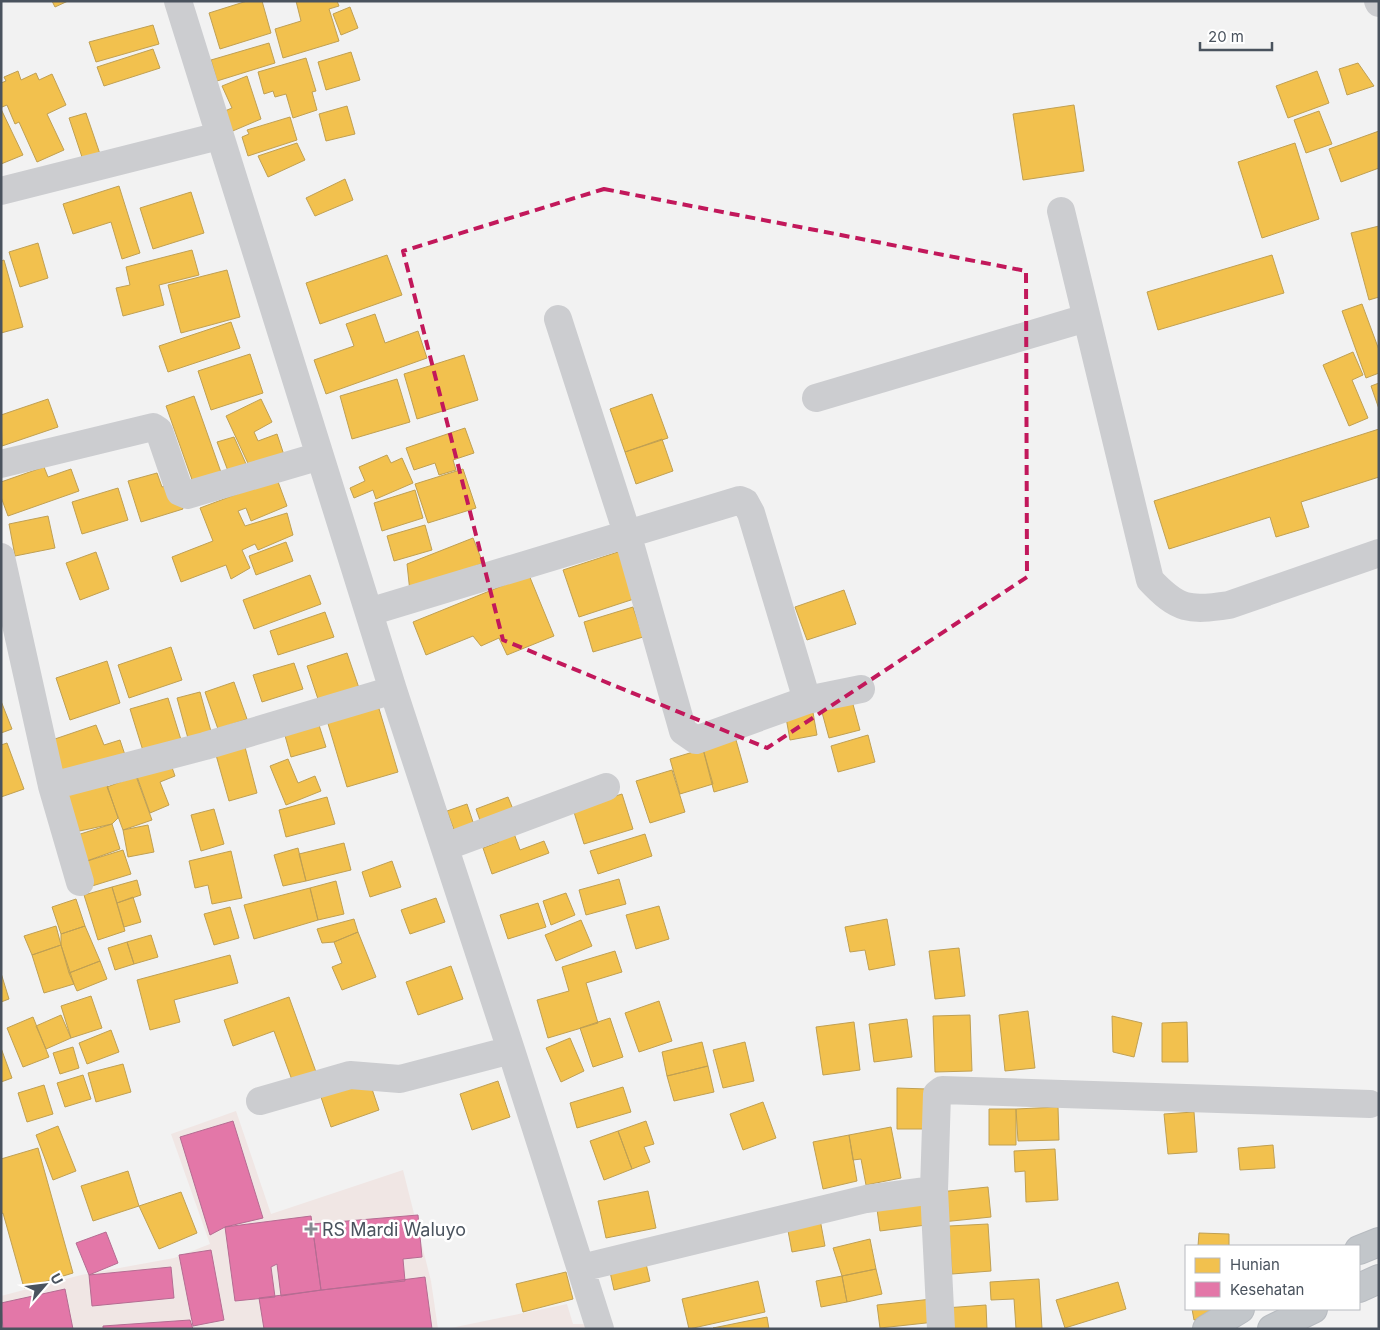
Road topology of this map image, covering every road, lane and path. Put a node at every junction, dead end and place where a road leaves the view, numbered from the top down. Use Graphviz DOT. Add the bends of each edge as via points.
graph roads {
  1 [pos="178,1"];
  2 [pos="219,136"];
  3 [pos="1,191"];
  4 [pos="1061,211"];
  5 [pos="1086,318"];
  6 [pos="558,319"];
  7 [pos="816,398"];
  8 [pos="320,456"];
  9 [pos="1,464"];
  10 [pos="627,534"];
  11 [pos="1379,552"];
  12 [pos="1,557"];
  13 [pos="369,612"];
  14 [pos="861,689"];
  15 [pos="393,690"];
  16 [pos="806,700"];
  17 [pos="52,786"];
  18 [pos="606,787"];
  19 [pos="445,847"];
  20 [pos="80,882"];
  21 [pos="512,1050"];
  22 [pos="260,1102"];
  23 [pos="1370,1104"];
  24 [pos="934,1190"];
  25 [pos="1379,1242"];
  26 [pos="1360,1250"];
  27 [pos="581,1268"];
  28 [pos="1379,1279"];
  29 [pos="1360,1288"];
  30 [pos="1238,1310"];
  31 [pos="1311,1310"];
  32 [pos="600,1329"];
  33 [pos="941,1329"];
  34 [pos="1207,1329"];
  35 [pos="1272,1329"];
  1 -- 2 [label="street"];
  2 -- 3 [label="street"];
  2 -- 8 [label="street"];
  4 -- 5 [label="street"];
  5 -- 7 [label="street"];
  5 -- 11 [label="street" via="1150,580 1168,599 1187,608 1229,605"];
  6 -- 10 [label="street"];
  8 -- 9 [label="street" via="187,495 180,492 159,431 153,427"];
  8 -- 13 [label="street"];
  10 -- 13 [label="street"];
  10 -- 16 [label="street" via="736,501 744,502"];
  10 -- 16 [label="street" via="683,731 688,736 696,740"];
  12 -- 17 [label="street"];
  13 -- 15 [label="street"];
  14 -- 16 [label="street"];
  15 -- 17 [label="street" via="205,746"];
  15 -- 19 [label="street"];
  17 -- 20 [label="street"];
  18 -- 19 [label="street"];
  19 -- 21 [label="street"];
  21 -- 22 [label="street" via="400,1080 350,1076"];
  21 -- 27 [label="street"];
  23 -- 24 [label="street" via="942,1090 937,1094"];
  24 -- 27 [label="street" via="866,1199"];
  24 -- 33 [label="street"];
  25 -- 26 [label="highway"];
  27 -- 32 [label="street"];
  28 -- 29 [label="highway"];
  30 -- 34 [label="highway"];
  31 -- 35 [label="highway"];
}
